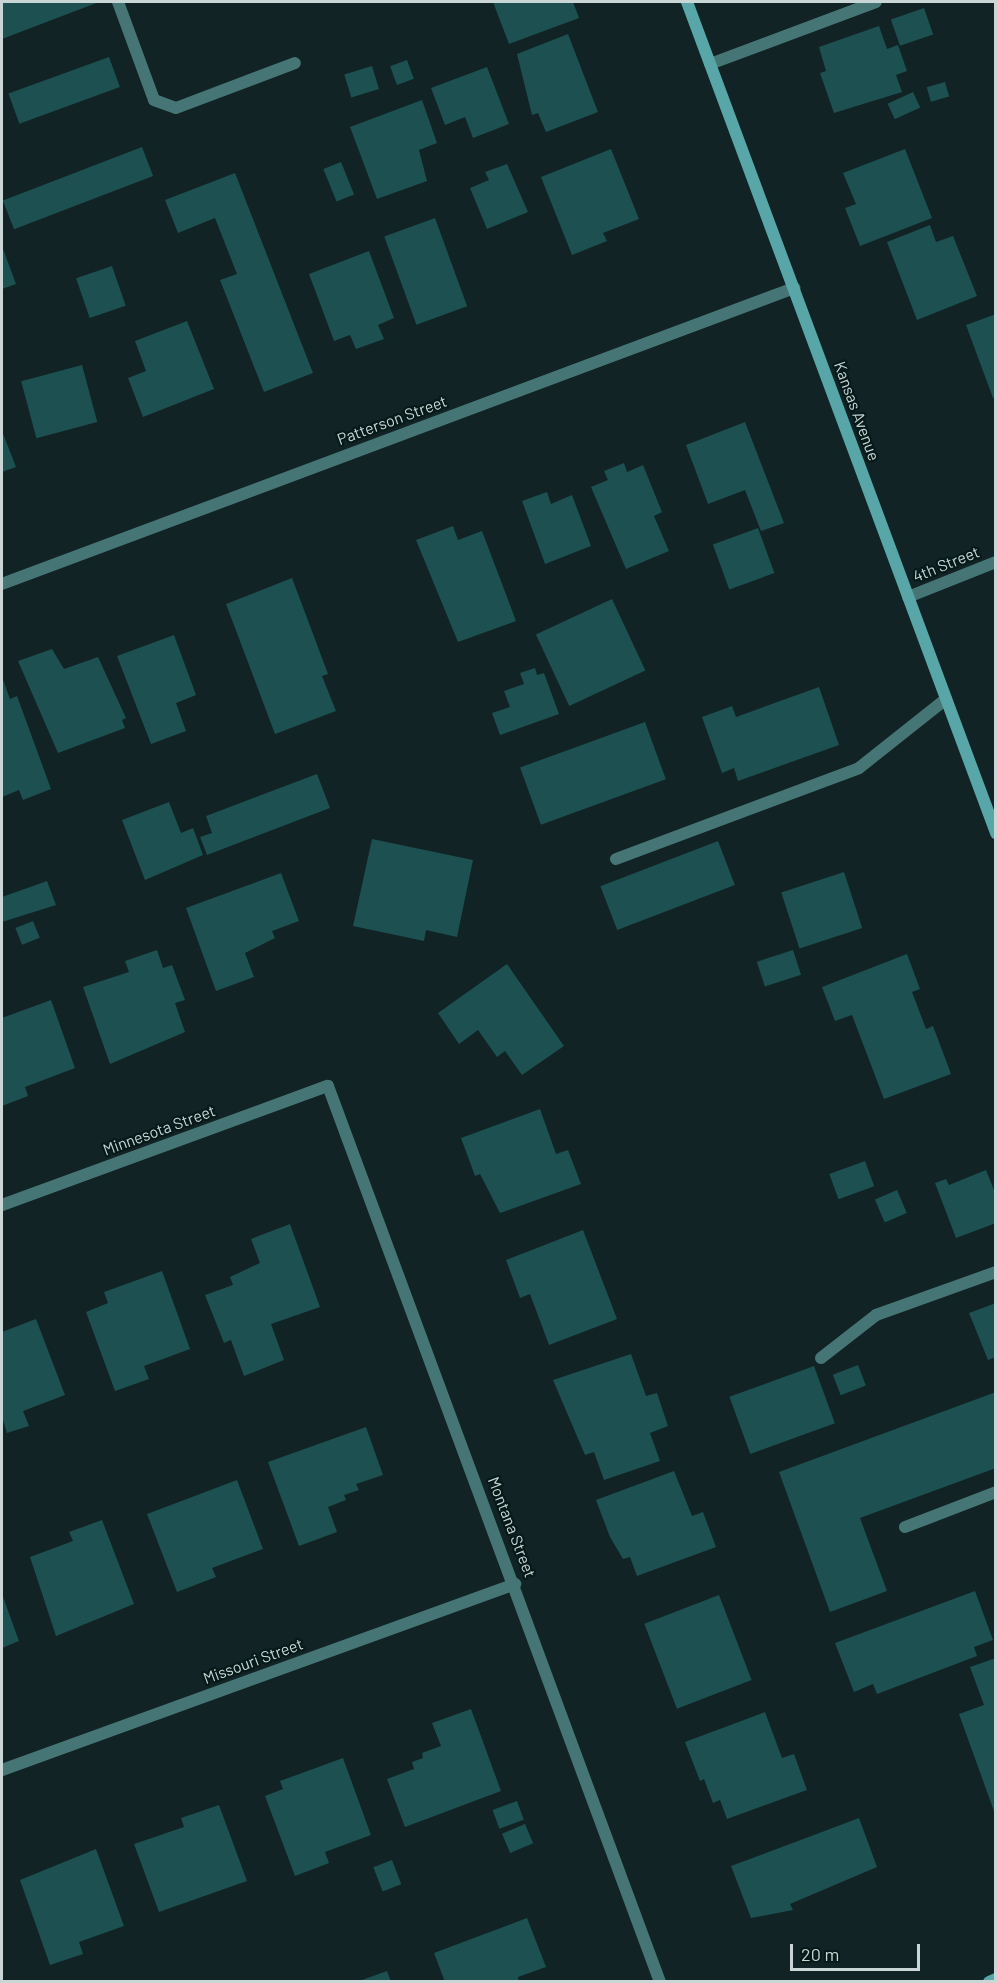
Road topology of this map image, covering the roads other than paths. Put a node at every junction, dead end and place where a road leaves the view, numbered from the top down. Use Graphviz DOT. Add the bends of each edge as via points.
graph roads {
  1 [pos="118,2"];
  2 [pos="687,2"];
  3 [pos="876,2"];
  4 [pos="295,63"];
  5 [pos="710,64"];
  6 [pos="794,288"];
  7 [pos="996,562"];
  8 [pos="2,584"];
  9 [pos="908,597"];
  10 [pos="946,699"];
  11 [pos="996,833"];
  12 [pos="616,859"];
  13 [pos="328,1086"];
  14 [pos="2,1205"];
  15 [pos="996,1272"];
  16 [pos="821,1358"];
  17 [pos="996,1492"];
  18 [pos="904,1527"];
  19 [pos="515,1584"];
  20 [pos="2,1770"];
  21 [pos="996,1979"];
  22 [pos="660,1982"];
  23 [pos="989,1982"];
  1 -- 4 [label="street" via="154,100 176,108"];
  2 -- 5 [label="street, Kansas Avenue"];
  3 -- 5 [label="street"];
  5 -- 6 [label="street, Kansas Avenue"];
  6 -- 8 [label="street, Patterson Street"];
  6 -- 9 [label="street, Kansas Avenue"];
  7 -- 9 [label="street, 4th Street"];
  9 -- 10 [label="street, Kansas Avenue"];
  10 -- 11 [label="street, Kansas Avenue"];
  10 -- 12 [label="street" via="859,768"];
  13 -- 14 [label="street, Minnesota Street"];
  13 -- 19 [label="street, Montana Street"];
  15 -- 16 [label="street" via="876,1315"];
  17 -- 18 [label="street"];
  19 -- 20 [label="street, Missouri Street"];
  19 -- 22 [label="street, Montana Street"];
  21 -- 23 [label="street"];
}
